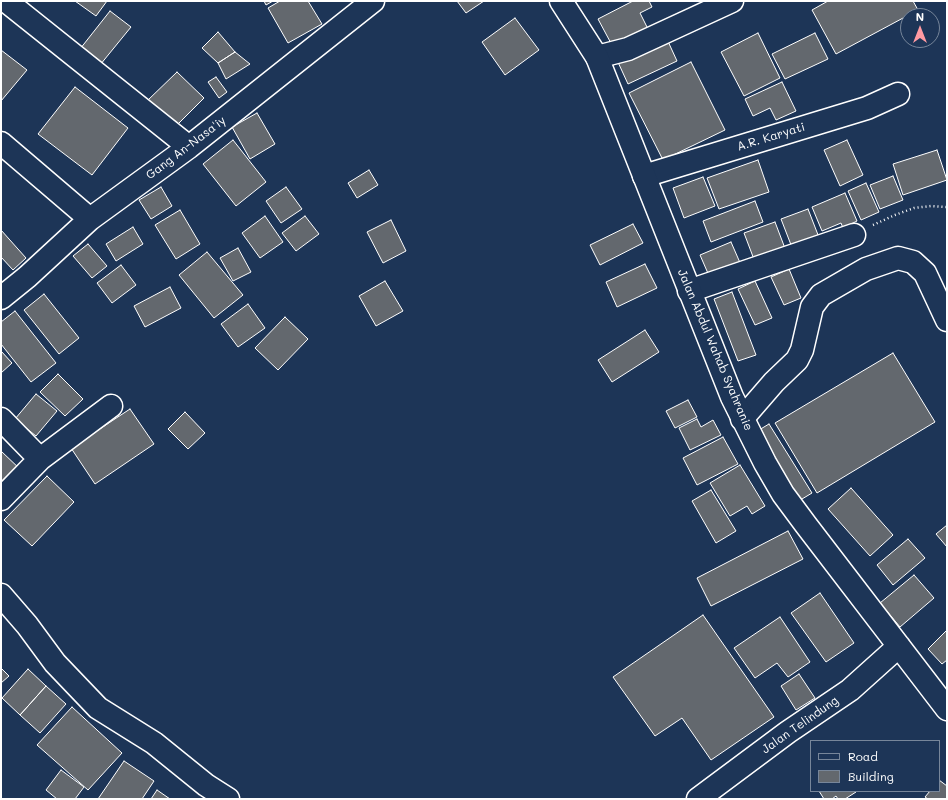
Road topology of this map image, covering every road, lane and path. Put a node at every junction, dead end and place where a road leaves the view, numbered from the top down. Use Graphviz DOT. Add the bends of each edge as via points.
graph roads {
  1 [pos="6,1"];
  2 [pos="373,1"];
  3 [pos="561,1"];
  4 [pos="732,1"];
  5 [pos="597,57"];
  6 [pos="898,94"];
  7 [pos="1,143"];
  8 [pos="189,147"];
  9 [pos="644,176"];
  10 [pos="947,207"];
  11 [pos="90,219"];
  12 [pos="854,235"];
  13 [pos="689,291"];
  14 [pos="1,298"];
  15 [pos="947,320"];
  16 [pos="111,406"];
  17 [pos="1,419"];
  18 [pos="742,419"];
  19 [pos="40,459"];
  20 [pos="1,499"];
  21 [pos="1,595"];
  22 [pos="899,646"];
  23 [pos="947,709"];
  24 [pos="201,792"];
  25 [pos="228,799"];
  26 [pos="698,799"];
  1 -- 8 [label="street"];
  2 -- 8 [label="street, Gang An-Nasa'iy"];
  3 -- 5 [label="street, Jalan Abdul Wahab Syahranie"];
  4 -- 5 [label="street" via="628,49"];
  5 -- 9 [label="street, Jalan Abdul Wahab Syahranie"];
  6 -- 9 [label="street, A.R. Karyati" via="867,108"];
  7 -- 11 [label="street"];
  8 -- 11 [label="street, Gang An-Nasa'iy"];
  9 -- 13 [label="street, Jalan Abdul Wahab Syahranie"];
  10 -- 12 [label="path" via="914,208"];
  11 -- 14 [label="street, Gang An-Nasa'iy"];
  12 -- 13 [label="street"];
  13 -- 18 [label="street, Jalan Abdul Wahab Syahranie"];
  15 -- 18 [label="street" via="925,273 912,262 898,258 866,269 821,295 812,307 802,350 797,360"];
  16 -- 19 [label="street"];
  17 -- 19 [label="street"];
  18 -- 22 [label="street, Jalan Abdul Wahab Syahranie" via="783,494"];
  19 -- 20 [label="street"];
  21 -- 24 [label="street" via="27,624 55,663 98,708 154,743"];
  22 -- 23 [label="street, Jalan Abdul Wahab Syahranie"];
  22 -- 26 [label="street, Jalan Telindung" via="850,690"];
  24 -- 25 [label="street"];
}
